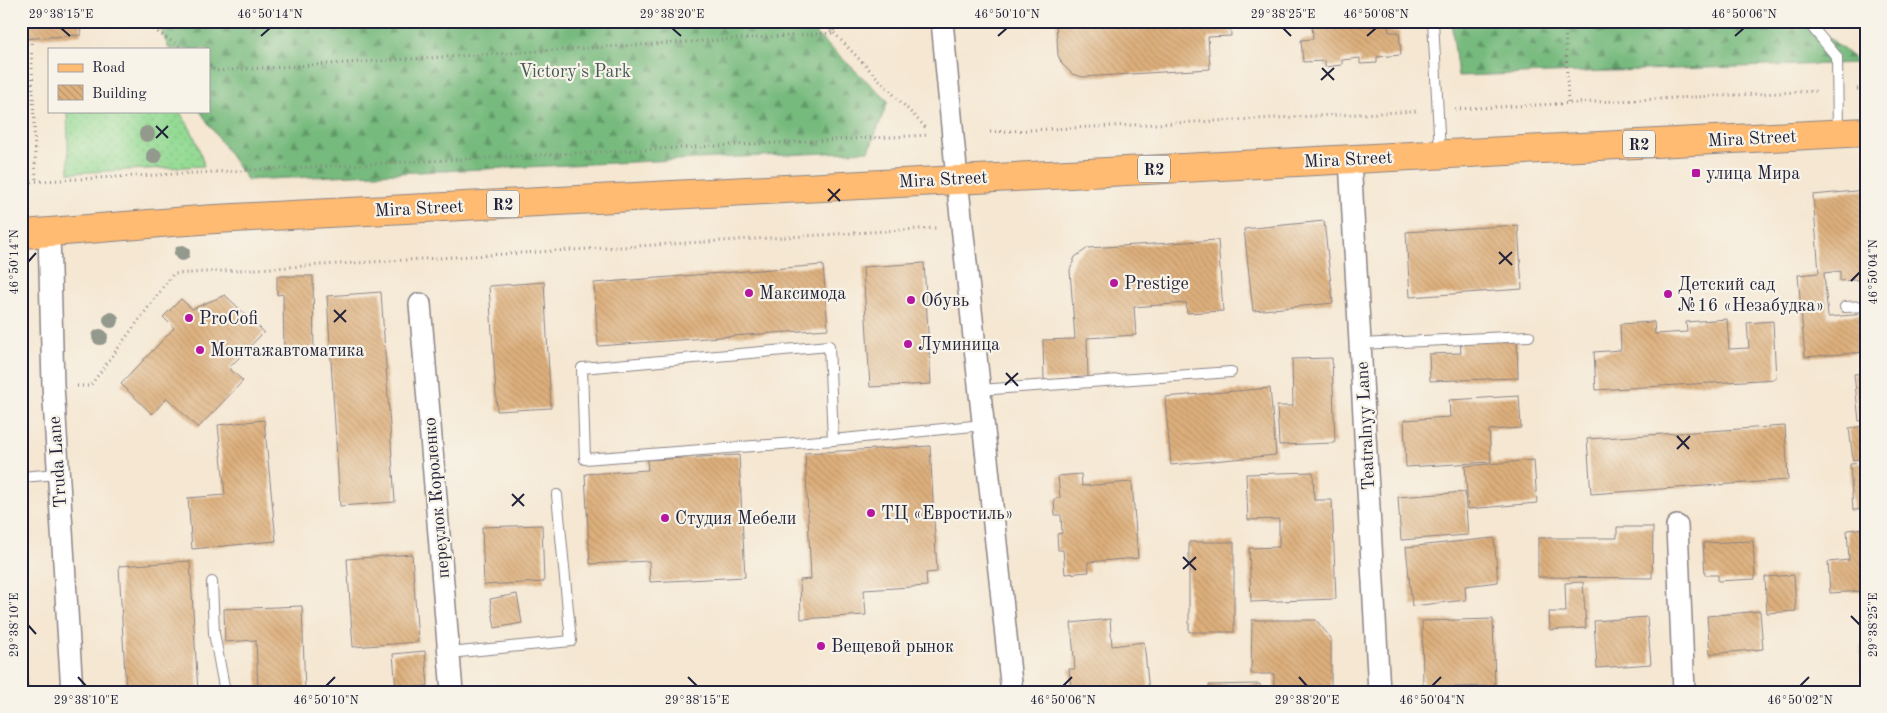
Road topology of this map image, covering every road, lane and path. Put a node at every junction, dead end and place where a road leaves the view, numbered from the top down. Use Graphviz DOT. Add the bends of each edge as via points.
graph roads {
  1 [pos="142,21"];
  2 [pos="818,21"];
  3 [pos="833,21"];
  4 [pos="942,21"];
  5 [pos="1433,21"];
  6 [pos="1565,21"];
  7 [pos="1807,21"];
  8 [pos="834,33"];
  9 [pos="31,38"];
  10 [pos="181,48"];
  11 [pos="210,67"];
  12 [pos="1568,103"];
  13 [pos="1866,132"];
  14 [pos="1838,134"];
  15 [pos="1440,154"];
  16 [pos="1350,160"];
  17 [pos="957,179"];
  18 [pos="36,181"];
  19 [pos="21,182"];
  20 [pos="936,228"];
  21 [pos="49,232"];
  22 [pos="21,234"];
  23 [pos="420,304"];
  24 [pos="1866,306"];
  25 [pos="1845,307"];
  26 [pos="1529,336"];
  27 [pos="1360,344"];
  28 [pos="1231,372"];
  29 [pos="53,385"];
  30 [pos="980,390"];
  31 [pos="983,425"];
  32 [pos="833,440"];
  33 [pos="58,474"];
  34 [pos="21,477"];
  35 [pos="557,495"];
  36 [pos="1677,526"];
  37 [pos="212,582"];
  38 [pos="449,653"];
  39 [pos="72,692"];
  40 [pos="225,692"];
  41 [pos="452,692"];
  42 [pos="1012,692"];
  43 [pos="1379,692"];
  44 [pos="1684,692"];
  1 -- 10 [label="path"];
  2 -- 8 [label="path"];
  3 -- 8 [label="path"];
  4 -- 17 [label="street"];
  5 -- 15 [label="lane"];
  6 -- 12 [label="path"];
  7 -- 14 [label="lane" via="1837,57"];
  8 -- 11 [label="path" via="215,71"];
  8 -- 18 [label="path" via="932,135"];
  9 -- 18 [label="path"];
  13 -- 14 [label="main road, Mira Street / R2"];
  14 -- 15 [label="main road, Mira Street / R2"];
  15 -- 16 [label="main road, Mira Street / R2"];
  16 -- 17 [label="main road, Mira Street / R2"];
  16 -- 27 [label="street, Teatralnyy Lane"];
  17 -- 21 [label="main road, Mira Street / R2"];
  17 -- 30 [label="street"];
  18 -- 19 [label="path"];
  20 -- 29 [label="path" via="173,274 90,386"];
  21 -- 22 [label="main road, Mira Street / R2"];
  21 -- 29 [label="street, Truda Lane"];
  23 -- 38 [label="street, переулок Короленко"];
  24 -- 25 [label="lane"];
  26 -- 27 [label="lane"];
  27 -- 43 [label="street, Teatralnyy Lane"];
  28 -- 30 [label="lane"];
  29 -- 33 [label="street, Truda Lane"];
  30 -- 31 [label="street"];
  31 -- 32 [label="lane"];
  31 -- 42 [label="street"];
  32 -- 32 [label="lane" via="585,458 582,368 829,346"];
  33 -- 34 [label="lane"];
  33 -- 39 [label="street, Truda Lane"];
  35 -- 38 [label="lane" via="571,641"];
  36 -- 44 [label="street"];
  37 -- 40 [label="lane" via="214,633"];
  38 -- 41 [label="street, переулок Короленко"];
}
